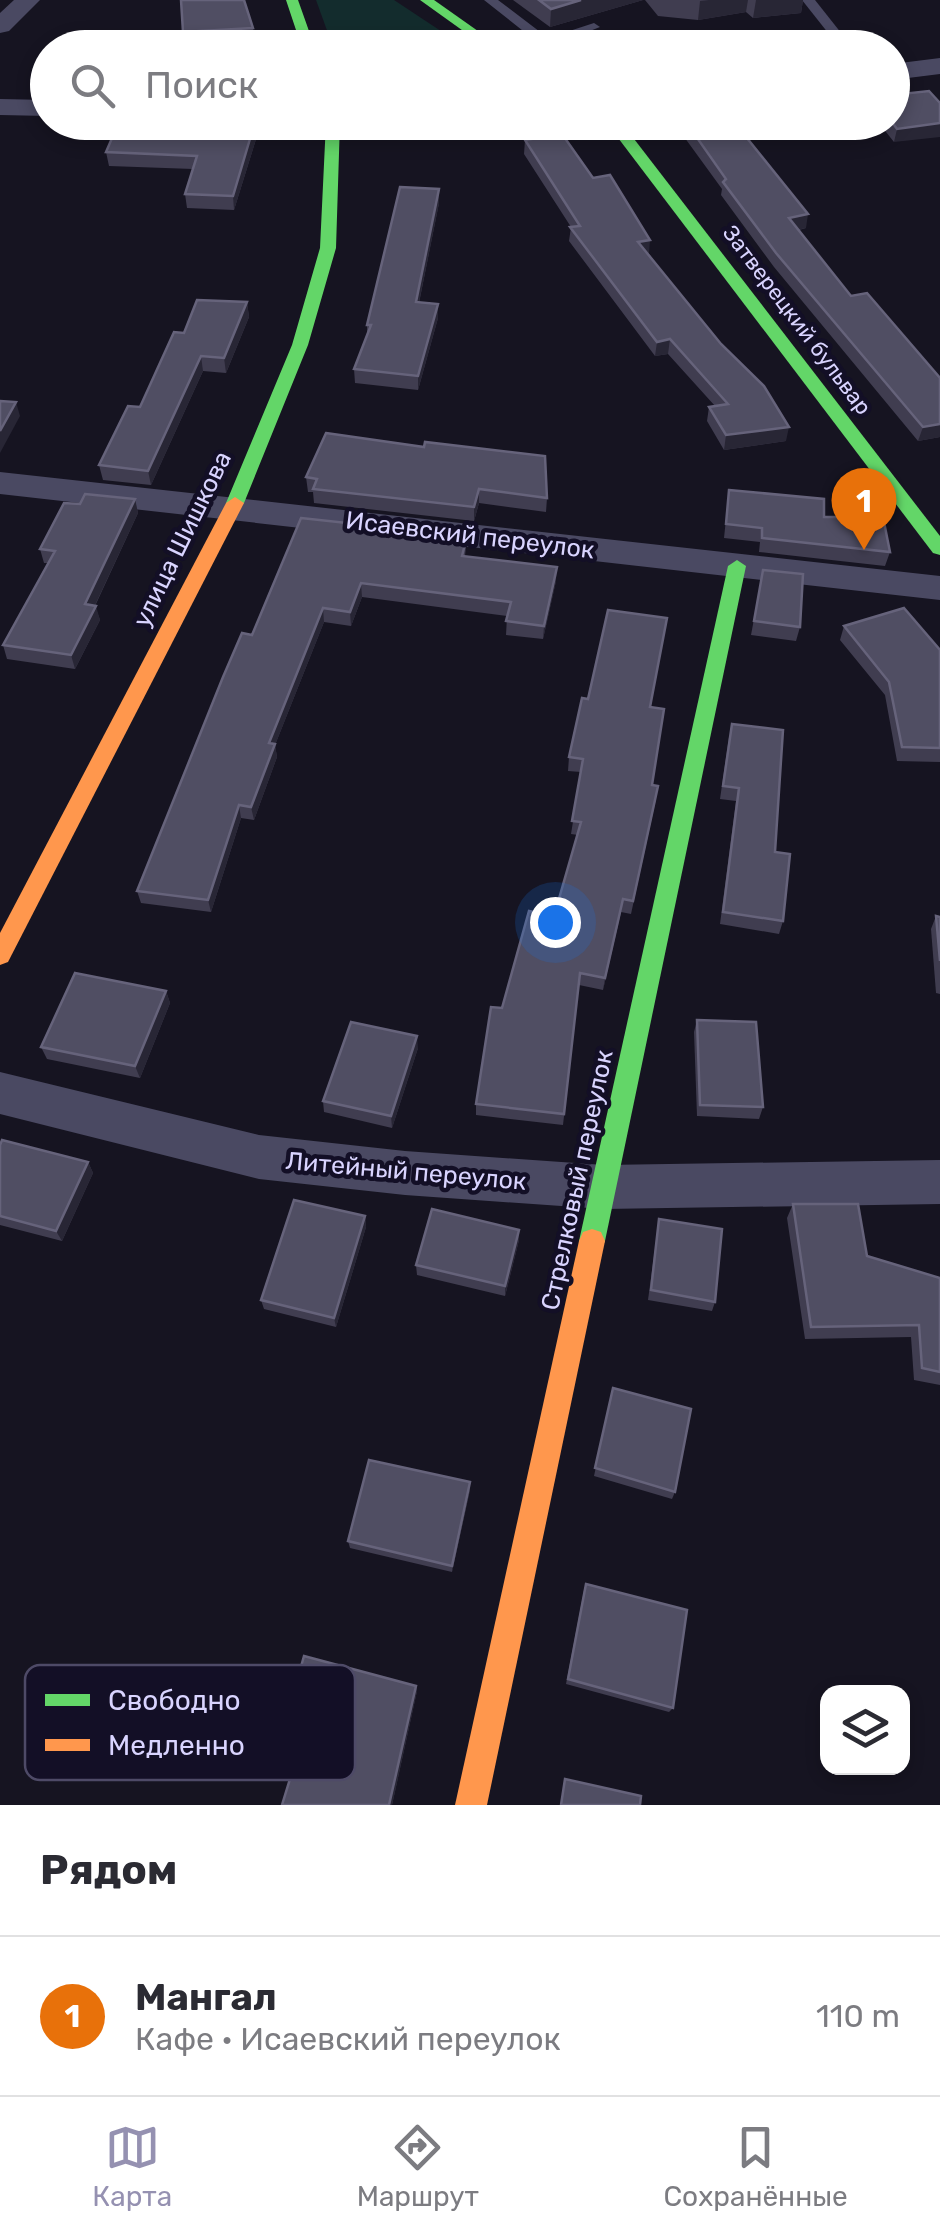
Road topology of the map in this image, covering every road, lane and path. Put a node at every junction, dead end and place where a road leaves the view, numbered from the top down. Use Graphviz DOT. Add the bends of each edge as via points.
graph roads {
  1 [pos="28,0"];
  2 [pos="292,0"];
  3 [pos="426,0"];
  4 [pos="490,0"];
  5 [pos="808,0"];
  6 [pos="0,26"];
  7 [pos="594,27"];
  8 [pos="303,30"];
  9 [pos="470,30"];
  10 [pos="523,30"];
  11 [pos="585,30"];
  12 [pos="832,30"];
  13 [pos="939,65"];
  14 [pos="910,69"];
  15 [pos="0,107"];
  16 [pos="30,108"];
  17 [pos="331,140"];
  18 [pos="627,140"];
  19 [pos="0,483"];
  20 [pos="232,508"];
  21 [pos="940,549"];
  22 [pos="737,566"];
  23 [pos="940,588"];
  24 [pos="0,954"];
  25 [pos="0,1093"];
  26 [pos="940,1182"];
  27 [pos="604,1188"];
  28 [pos="472,1805"];
  1 -- 6 [label="street"];
  2 -- 8 [label="main road"];
  3 -- 9 [label="main road"];
  4 -- 10 [label="lane"];
  5 -- 12 [label="lane"];
  7 -- 11 [label="lane"];
  13 -- 14 [label="street"];
  15 -- 16 [label="street"];
  17 -- 20 [label="main road, улица Шишкова" via="331,226 323,272"];
  18 -- 21 [label="main road, Затверецкий бульвар"];
  19 -- 20 [label="street, Исаевский переулок"];
  20 -- 22 [label="street, Исаевский переулок"];
  20 -- 24 [label="main road, улица Шишкова"];
  22 -- 23 [label="street, Исаевский переулок"];
  22 -- 27 [label="main road, Стрелковый переулок"];
  25 -- 27 [label="street, Литейный переулок" via="259,1157"];
  26 -- 27 [label="street, Литейный переулок"];
  27 -- 28 [label="main road, Стрелковый переулок"];
}
